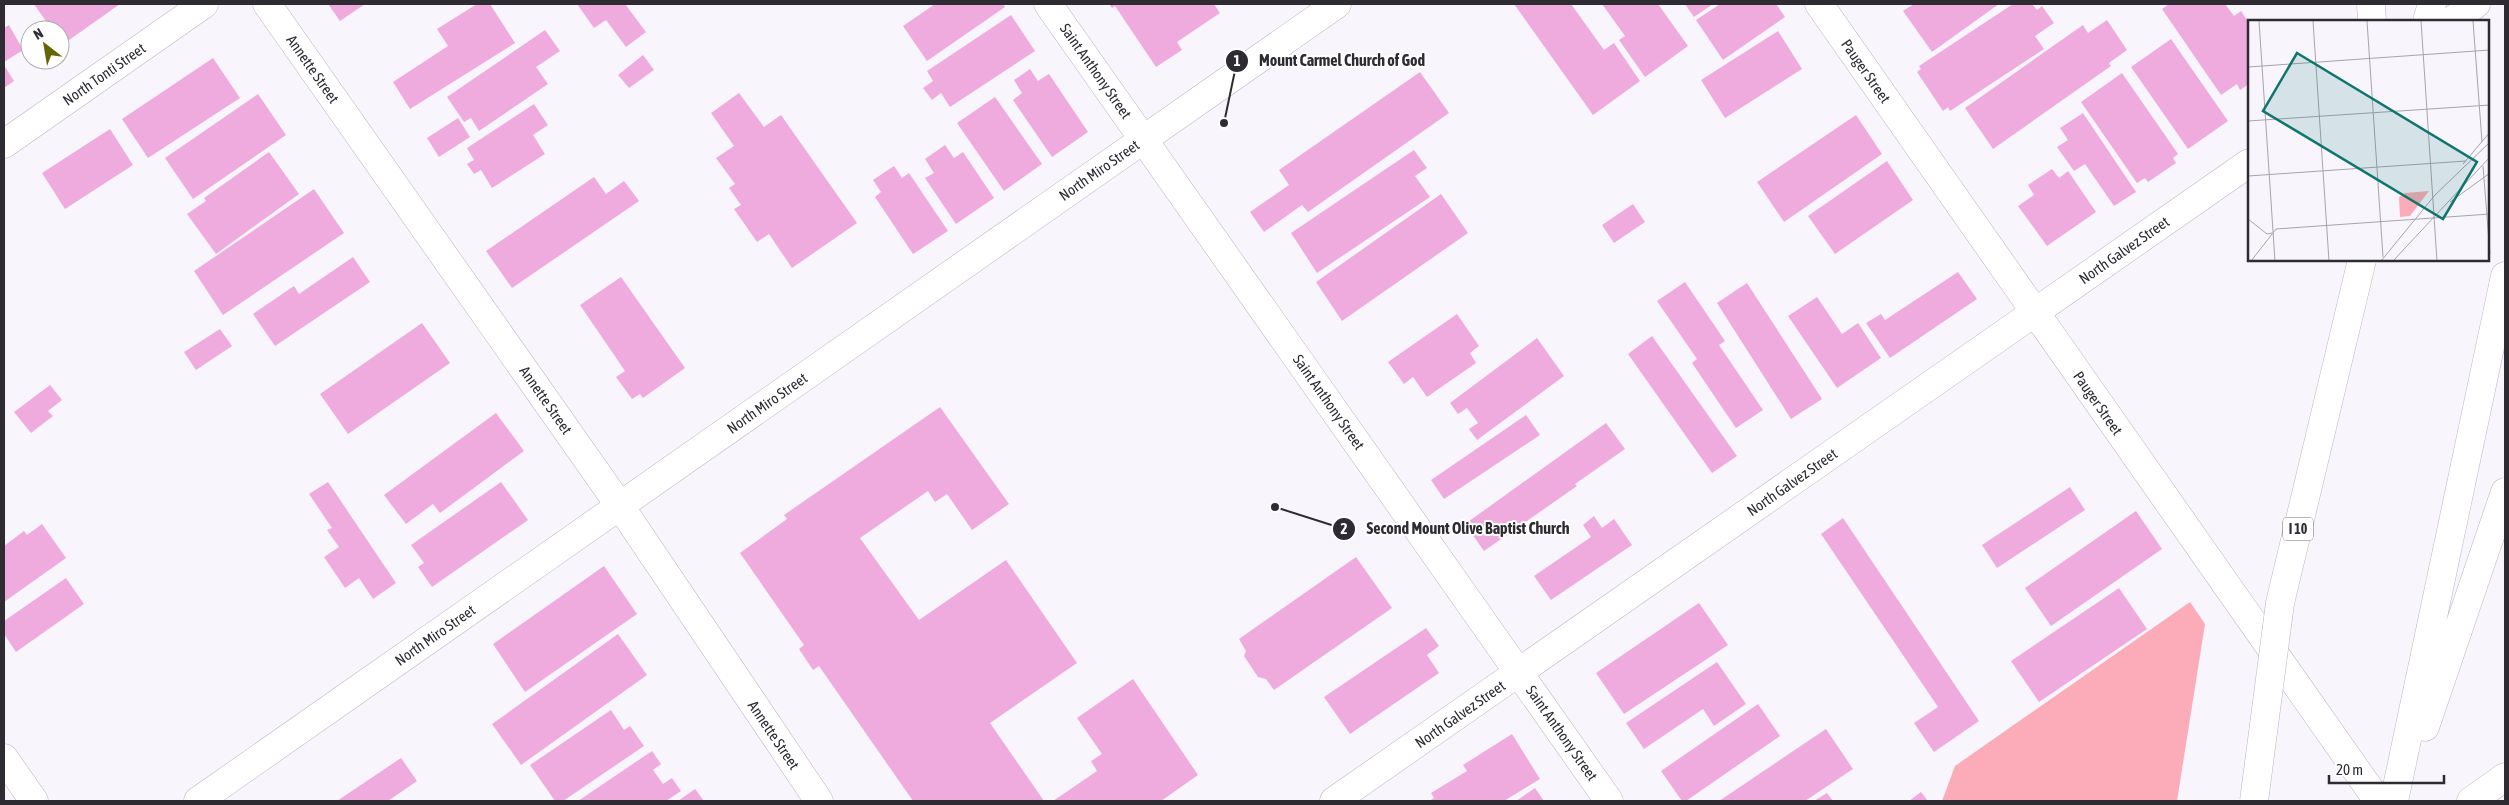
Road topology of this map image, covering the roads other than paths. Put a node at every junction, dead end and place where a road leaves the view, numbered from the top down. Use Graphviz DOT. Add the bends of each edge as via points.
graph roads {
  1 [pos="204,4"];
  2 [pos="267,4"];
  3 [pos="1048,4"];
  4 [pos="1337,4"];
  5 [pos="1819,4"];
  6 [pos="2371,4"];
  7 [pos="2432,4"];
  8 [pos="2476,4"];
  9 [pos="2372,20"];
  10 [pos="2427,20"];
  11 [pos="2452,20"];
  12 [pos="1144,139"];
  13 [pos="4,144"];
  14 [pos="2248,163"];
  15 [pos="2362,261"];
  16 [pos="2505,276"];
  17 [pos="2034,313"];
  18 [pos="2505,492"];
  19 [pos="620,506"];
  20 [pos="1520,672"];
  21 [pos="4,758"];
  22 [pos="2505,777"];
  23 [pos="34,801"];
  24 [pos="198,801"];
  25 [pos="819,801"];
  26 [pos="1334,801"];
  27 [pos="1609,801"];
  28 [pos="2254,801"];
  29 [pos="2378,801"];
  30 [pos="2394,801"];
  31 [pos="2399,801"];
  32 [pos="2471,801"];
  1 -- 13 [label="main road, North Tonti Street"];
  2 -- 19 [label="main road, Annette Street"];
  3 -- 12 [label="main road, Saint Anthony Street"];
  4 -- 12 [label="main road, North Miro Street"];
  5 -- 17 [label="main road, Pauger Street"];
  6 -- 9 [label="main road"];
  7 -- 10 [label="main road"];
  8 -- 11 [label="main road"];
  12 -- 19 [label="main road, North Miro Street"];
  12 -- 20 [label="main road, Saint Anthony Street"];
  14 -- 17 [label="main road, North Galvez Street"];
  15 -- 28 [label="main road, I 10, bridge" via="2280,603"];
  16 -- 30 [label="main road"];
  17 -- 20 [label="main road, North Galvez Street"];
  17 -- 29 [label="main road, Pauger Street"];
  18 -- 31 [label="main road"];
  19 -- 24 [label="main road, North Miro Street"];
  19 -- 25 [label="main road, Annette Street"];
  20 -- 26 [label="main road, North Galvez Street"];
  20 -- 27 [label="main road, Saint Anthony Street"];
  21 -- 23 [label="main road"];
  22 -- 32 [label="main road"];
}
